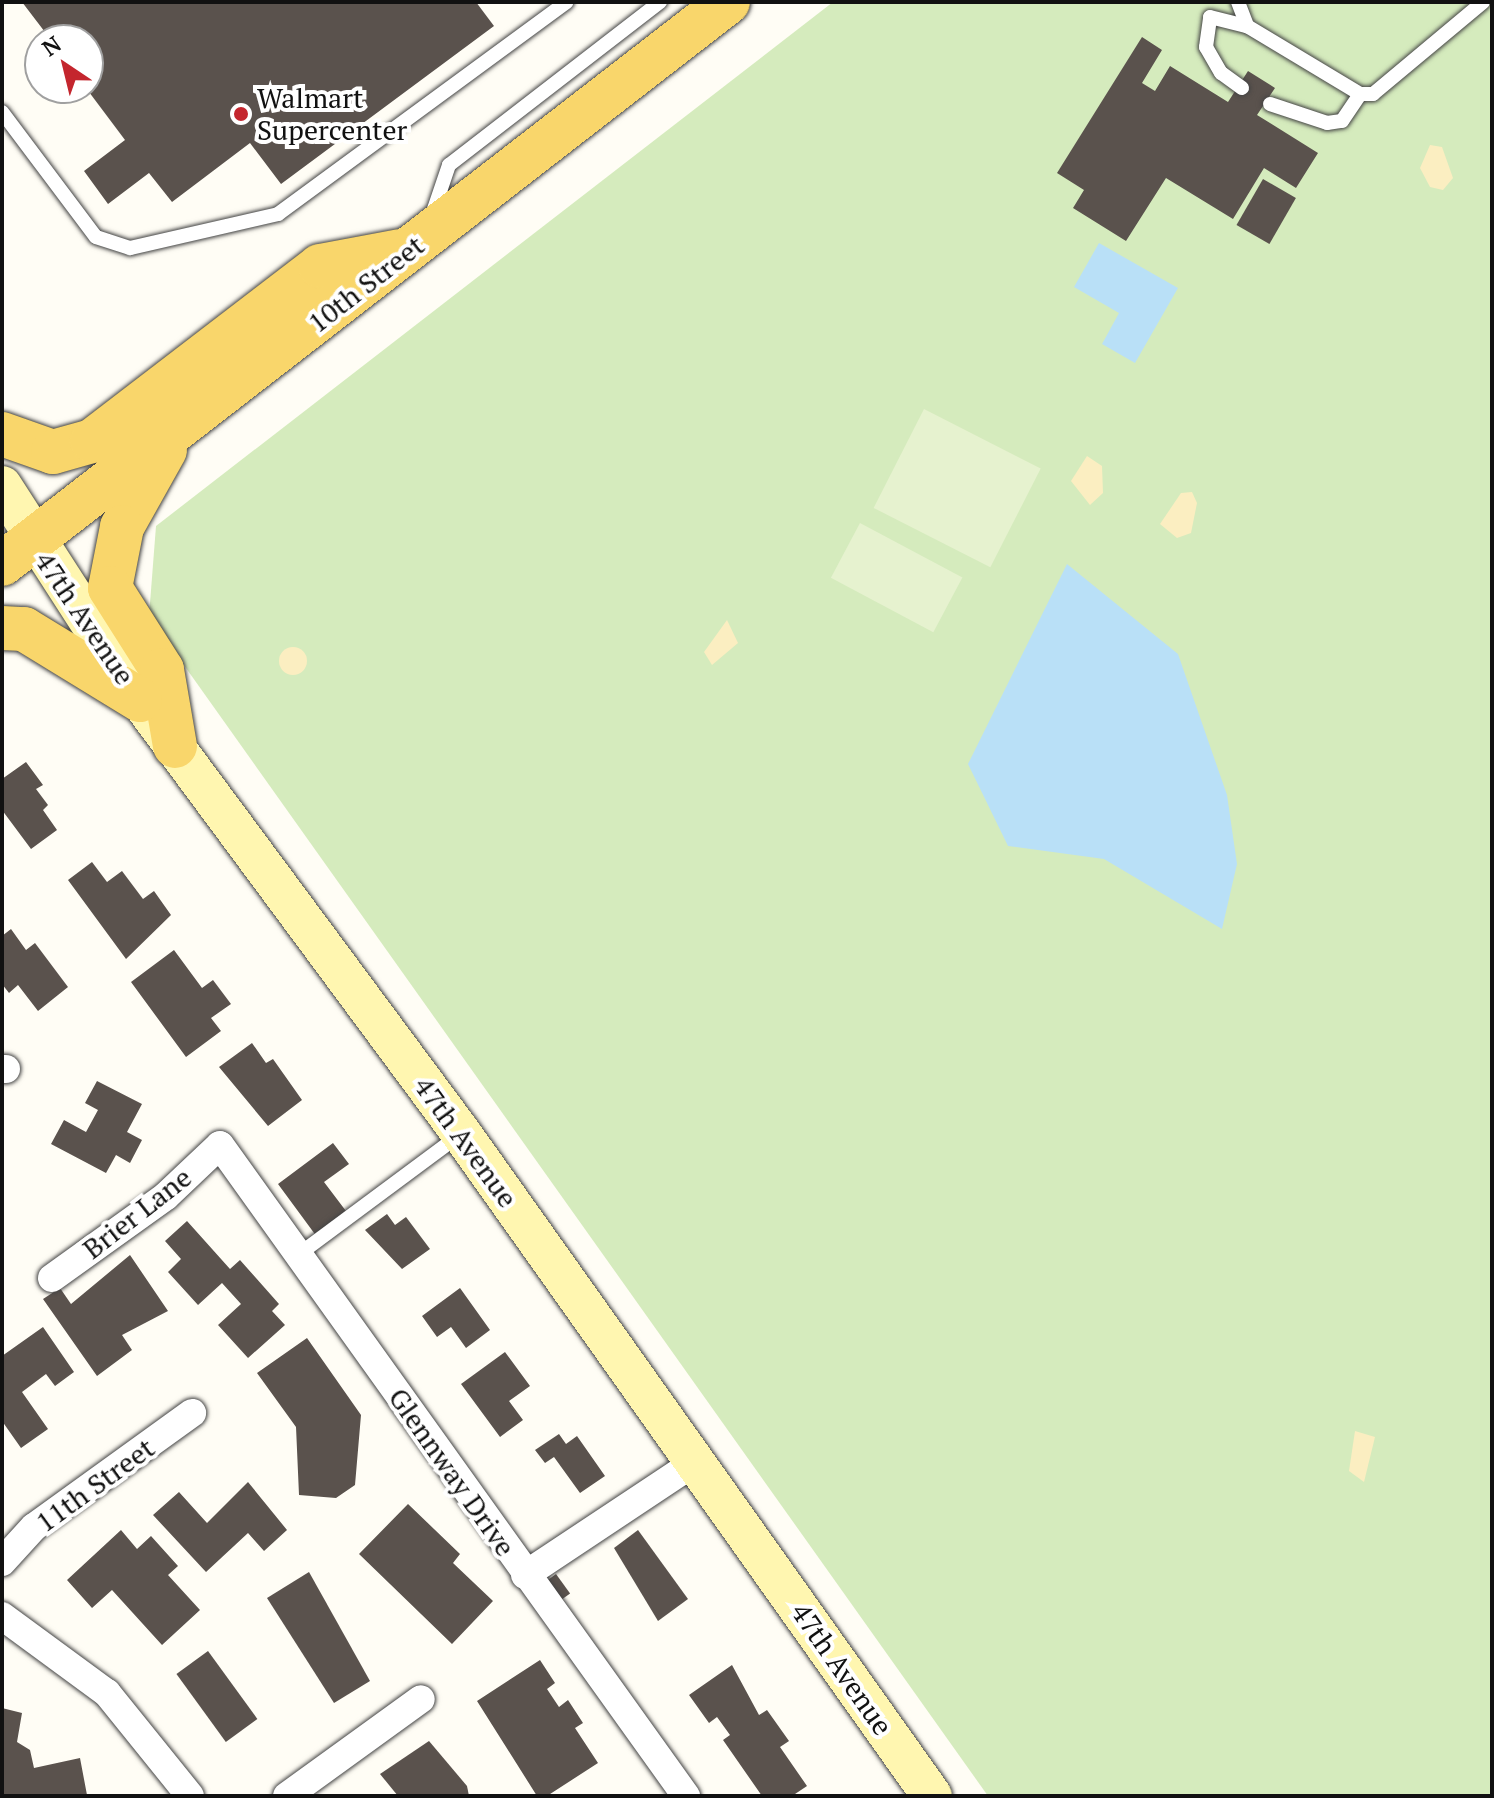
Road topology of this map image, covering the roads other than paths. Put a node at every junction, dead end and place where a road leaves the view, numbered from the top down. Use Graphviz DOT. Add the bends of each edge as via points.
graph roads {
  1 [pos="567,2"];
  2 [pos="660,2"];
  3 [pos="728,2"];
  4 [pos="1238,2"];
  5 [pos="1483,2"];
  6 [pos="1247,26"];
  7 [pos="1242,88"];
  8 [pos="1360,94"];
  9 [pos="1270,104"];
  10 [pos="2,112"];
  11 [pos="417,243"];
  12 [pos="2,434"];
  13 [pos="171,439"];
  14 [pos="2,486"];
  15 [pos="17,553"];
  16 [pos="2,628"];
  17 [pos="140,700"];
  18 [pos="175,746"];
  19 [pos="461,1133"];
  20 [pos="220,1145"];
  21 [pos="298,1255"];
  22 [pos="52,1278"];
  23 [pos="192,1413"];
  24 [pos="695,1462"];
  25 [pos="2,1562"];
  26 [pos="525,1575"];
  27 [pos="2,1616"];
  28 [pos="421,1699"];
  29 [pos="920,1792"];
  30 [pos="190,1796"];
  31 [pos="287,1796"];
  32 [pos="686,1796"];
  1 -- 10 [label="lane" via="278,214 130,248 96,237"];
  2 -- 11 [label="lane" via="449,165"];
  3 -- 11 [label="main road, 10th Street"];
  4 -- 6 [label="lane"];
  5 -- 8 [label="lane" via="1373,94"];
  6 -- 7 [label="lane" via="1210,17 1206,47 1221,73"];
  6 -- 8 [label="lane"];
  8 -- 9 [label="lane" via="1342,121 1327,123"];
  11 -- 12 [label="main road" via="320,266 92,441 53,452"];
  11 -- 13 [label="main road, 10th Street"];
  13 -- 15 [label="main road, 10th Street"];
  13 -- 18 [label="main road" via="122,527 110,588 162,670"];
  14 -- 15 [label="main road, 47th Avenue"];
  15 -- 17 [label="main road, 47th Avenue"];
  16 -- 17 [label="main road" via="24,629"];
  17 -- 18 [label="main road, 47th Avenue"];
  18 -- 19 [label="main road, 47th Avenue"];
  19 -- 21 [label="lane"];
  19 -- 24 [label="main road, 47th Avenue"];
  20 -- 21 [label="street, Glennway Drive"];
  20 -- 22 [label="street, Brier Lane" via="166,1196"];
  21 -- 26 [label="street, Glennway Drive"];
  23 -- 25 [label="street, 11th Street" via="34,1527"];
  24 -- 26 [label="street"];
  24 -- 29 [label="main road, 47th Avenue"];
  26 -- 32 [label="street, Glennway Drive"];
  27 -- 30 [label="street" via="107,1693"];
  28 -- 31 [label="street"];
}
